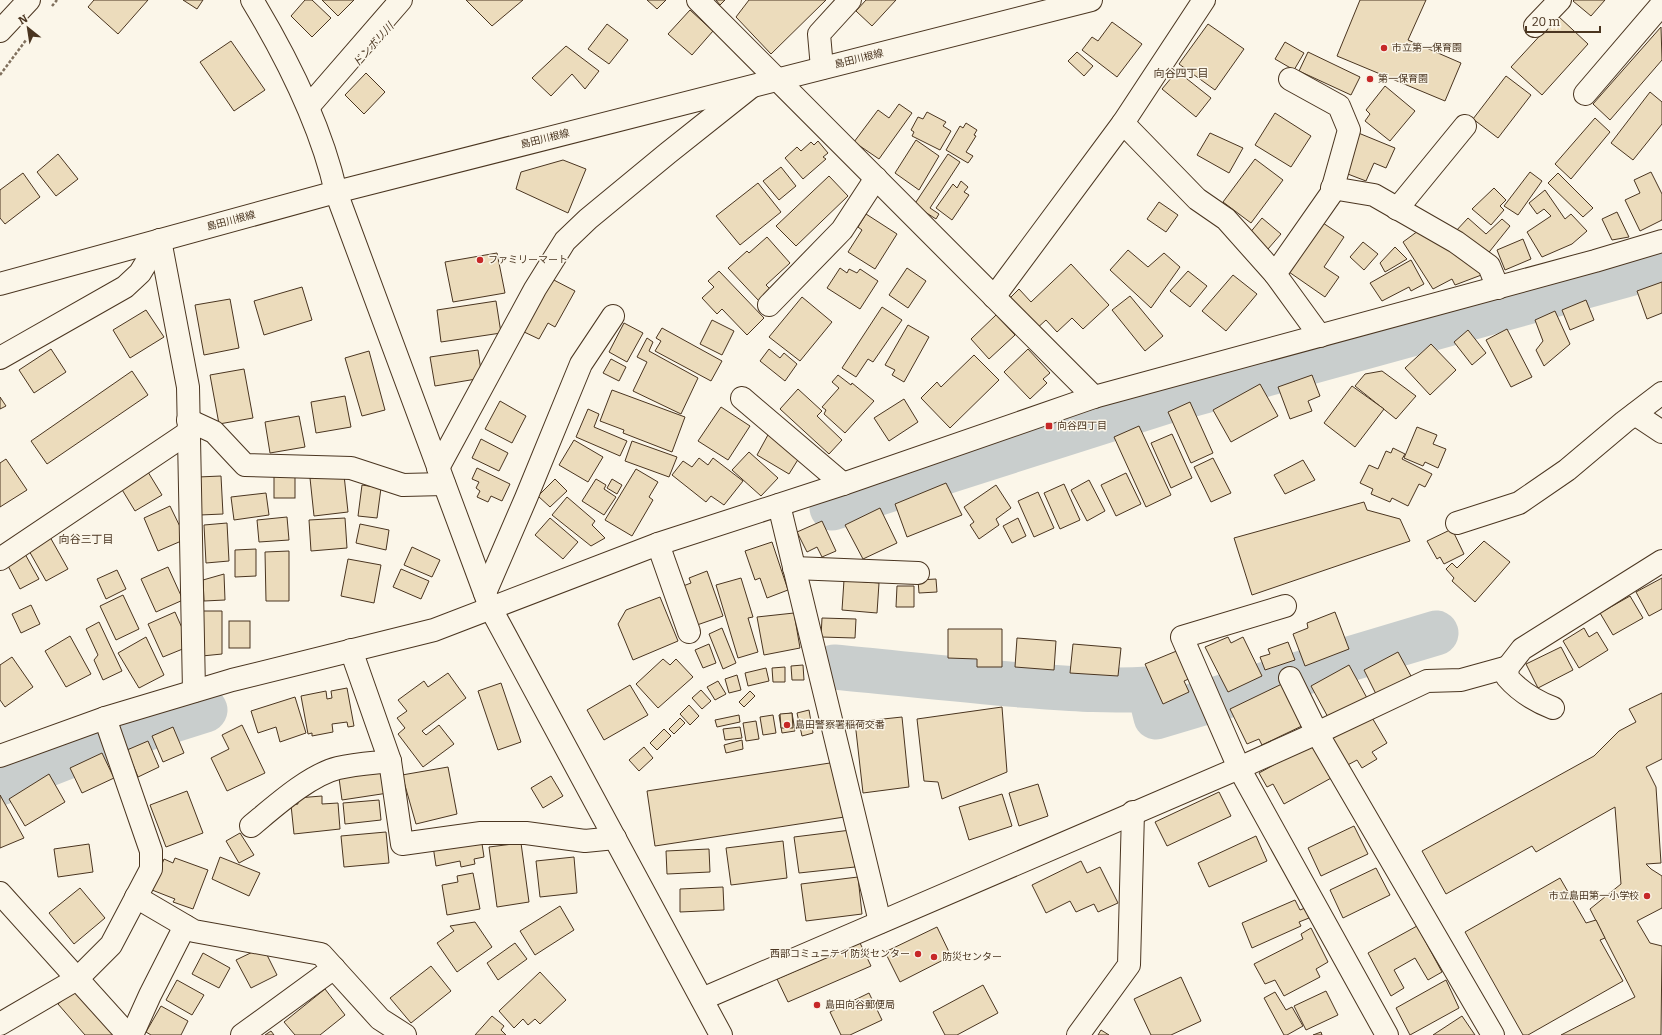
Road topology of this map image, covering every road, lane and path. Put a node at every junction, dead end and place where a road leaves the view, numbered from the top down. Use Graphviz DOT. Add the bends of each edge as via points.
graph roads {
  1 [pos="29,0"];
  2 [pos="400,0"];
  3 [pos="698,0"];
  4 [pos="850,0"];
  5 [pos="1091,0"];
  6 [pos="1204,0"];
  7 [pos="1560,0"];
  8 [pos="257,2"];
  9 [pos="1662,4"];
  10 [pos="1535,26"];
  11 [pos="0,31"];
  12 [pos="822,68"];
  13 [pos="1290,79"];
  14 [pos="778,80"];
  15 [pos="751,87"];
  16 [pos="1585,94"];
  17 [pos="308,106"];
  18 [pos="1123,123"];
  19 [pos="1465,126"];
  20 [pos="876,178"];
  21 [pos="1332,188"];
  22 [pos="336,192"];
  23 [pos="1397,208"];
  24 [pos="160,240"];
  25 [pos="1662,241"];
  26 [pos="1276,274"];
  27 [pos="0,284"];
  28 [pos="1498,288"];
  29 [pos="994,297"];
  30 [pos="769,305"];
  31 [pos="613,316"];
  32 [pos="1320,336"];
  33 [pos="0,358"];
  34 [pos="1662,393"];
  35 [pos="1094,397"];
  36 [pos="742,398"];
  37 [pos="1635,414"];
  38 [pos="188,426"];
  39 [pos="1662,432"];
  40 [pos="441,476"];
  41 [pos="842,484"];
  42 [pos="779,505"];
  43 [pos="1457,523"];
  44 [pos="658,544"];
  45 [pos="0,559"];
  46 [pos="1662,561"];
  47 [pos="794,568"];
  48 [pos="918,573"];
  49 [pos="488,600"];
  50 [pos="1284,606"];
  51 [pos="689,632"];
  52 [pos="351,650"];
  53 [pos="1508,667"];
  54 [pos="1290,678"];
  55 [pos="194,691"];
  56 [pos="1553,708"];
  57 [pos="105,718"];
  58 [pos="1317,733"];
  59 [pos="0,756"];
  60 [pos="390,761"];
  61 [pos="1239,768"];
  62 [pos="1133,812"];
  63 [pos="251,826"];
  64 [pos="615,838"];
  65 [pos="0,893"];
  66 [pos="136,897"];
  67 [pos="880,922"];
  68 [pos="185,926"];
  69 [pos="334,968"];
  70 [pos="77,979"];
  71 [pos="702,999"];
  72 [pos="0,1024"];
  73 [pos="128,1035"];
  74 [pos="132,1035"];
  75 [pos="242,1035"];
  76 [pos="405,1035"];
  77 [pos="721,1035"];
  78 [pos="1078,1035"];
  79 [pos="1387,1035"];
  80 [pos="1493,1035"];
  1 -- 11 [label="main road"];
  2 -- 17 [label="main road"];
  3 -- 14 [label="main road"];
  4 -- 12 [label="main road" via="819,34"];
  5 -- 12 [label="main road, 島田川根線"];
  6 -- 18 [label="main road"];
  7 -- 10 [label="main road"];
  8 -- 17 [label="main road"];
  9 -- 16 [label="main road"];
  12 -- 14 [label="main road, 島田川根線"];
  13 -- 21 [label="main road" via="1339,106 1349,130"];
  14 -- 15 [label="main road, 島田川根線"];
  14 -- 20 [label="main road"];
  15 -- 22 [label="main road, 島田川根線"];
  15 -- 40 [label="main road" via="588,219 565,241 535,288"];
  17 -- 22 [label="main road"];
  18 -- 26 [label="main road" via="1197,199 1226,219"];
  18 -- 29 [label="main road"];
  19 -- 23 [label="main road"];
  20 -- 29 [label="main road"];
  20 -- 30 [label="main road" via="842,230"];
  21 -- 23 [label="main road" via="1374,195"];
  21 -- 26 [label="main road" via="1331,194"];
  22 -- 24 [label="main road, 島田川根線"];
  22 -- 40 [label="main road"];
  23 -- 28 [label="main road" via="1456,242 1489,266"];
  24 -- 27 [label="main road, 島田川根線"];
  24 -- 33 [label="main road" via="140,273 125,287"];
  24 -- 38 [label="main road" via="188,387"];
  25 -- 28 [label="main road"];
  26 -- 32 [label="main road"];
  28 -- 32 [label="main road"];
  29 -- 35 [label="main road"];
  31 -- 49 [label="main road" via="581,364 526,498"];
  32 -- 35 [label="main road"];
  34 -- 37 [label="main road"];
  35 -- 41 [label="main road"];
  36 -- 41 [label="main road"];
  37 -- 39 [label="main road"];
  37 -- 43 [label="main road" via="1567,470 1519,503"];
  38 -- 40 [label="main road" via="214,432 245,465 351,468 403,485"];
  38 -- 45 [label="main road"];
  38 -- 55 [label="main road"];
  40 -- 49 [label="main road"];
  41 -- 42 [label="main road"];
  42 -- 44 [label="main road"];
  42 -- 47 [label="main road"];
  44 -- 49 [label="main road"];
  44 -- 51 [label="main road"];
  46 -- 53 [label="main road" via="1522,649"];
  47 -- 48 [label="main road"];
  47 -- 67 [label="main road"];
  49 -- 52 [label="main road" via="434,630"];
  49 -- 64 [label="main road"];
  50 -- 61 [label="main road" via="1182,637"];
  52 -- 55 [label="main road"];
  52 -- 60 [label="main road"];
  53 -- 56 [label="main road" via="1507,676 1516,687 1535,701"];
  53 -- 58 [label="main road" via="1460,680 1427,681"];
  54 -- 58 [label="main road"];
  55 -- 57 [label="main road"];
  57 -- 59 [label="main road"];
  57 -- 66 [label="main road" via="151,851 151,869"];
  58 -- 61 [label="main road"];
  58 -- 80 [label="main road"];
  60 -- 63 [label="main road" via="337,768 315,778"];
  60 -- 64 [label="main road" via="402,844 481,833 526,833 586,841"];
  61 -- 62 [label="main road"];
  61 -- 79 [label="main road"];
  62 -- 67 [label="main road"];
  62 -- 78 [label="main road" via="1129,965"];
  64 -- 71 [label="main road"];
  65 -- 70 [label="main road"];
  66 -- 68 [label="main road"];
  66 -- 70 [label="main road" via="111,945"];
  67 -- 71 [label="main road"];
  68 -- 69 [label="main road" via="194,931 322,954"];
  68 -- 74 [label="main road"];
  69 -- 75 [label="main road"];
  69 -- 76 [label="main road" via="380,1019"];
  70 -- 72 [label="main road"];
  70 -- 73 [label="main road"];
  71 -- 77 [label="main road"];
}
